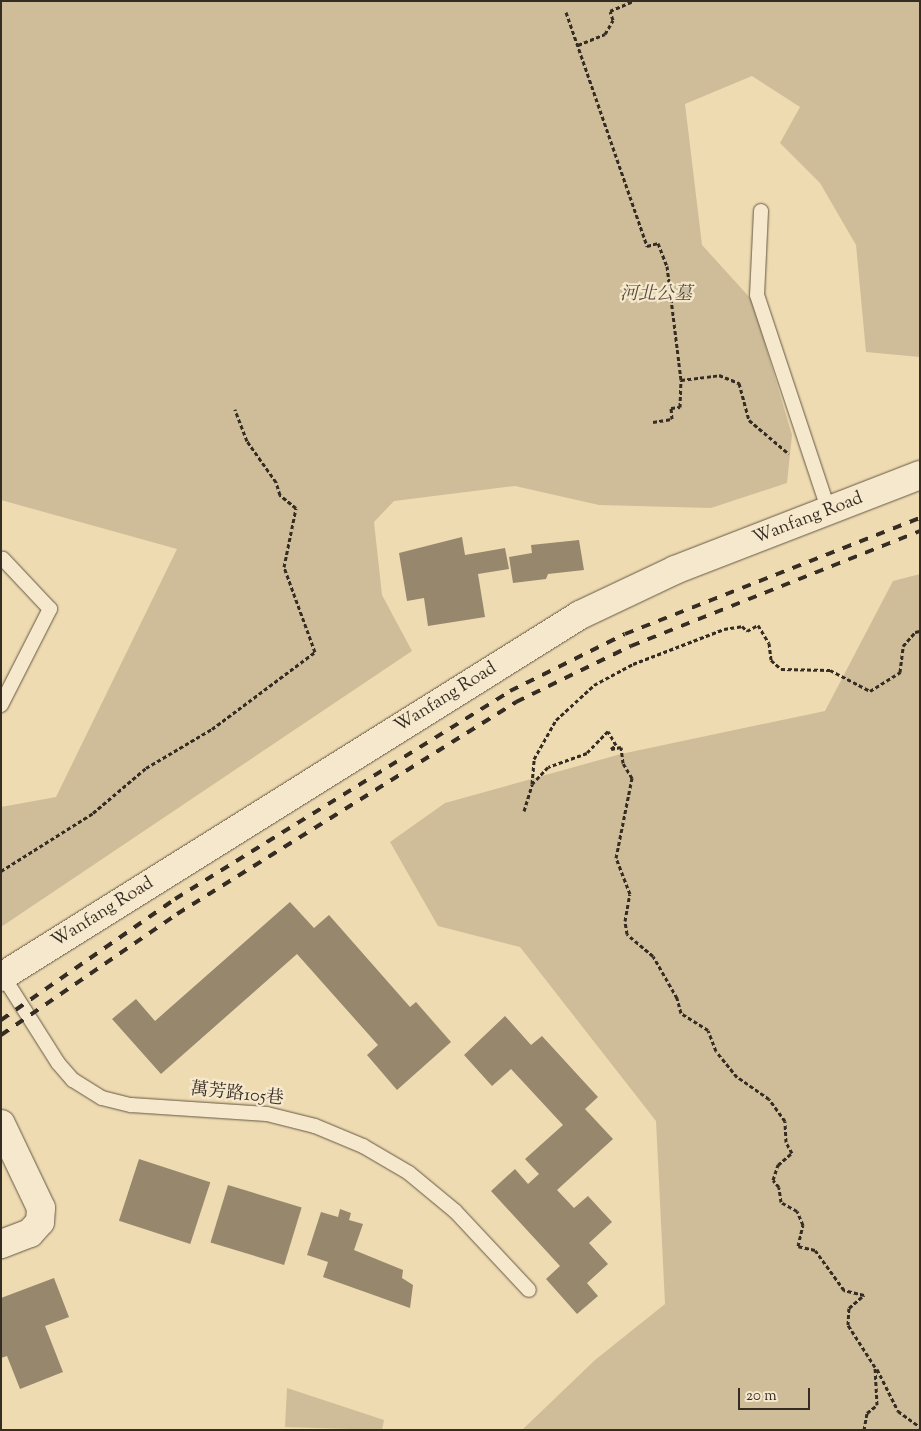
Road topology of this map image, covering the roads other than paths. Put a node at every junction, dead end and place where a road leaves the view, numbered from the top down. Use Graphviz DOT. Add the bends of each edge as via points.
graph roads {
  1 [pos="761,211"];
  2 [pos="920,475"];
  3 [pos="829,511"];
  4 [pos="3,559"];
  5 [pos="1,705"];
  6 [pos="2,976"];
  7 [pos="1,1124"];
  8 [pos="1,1244"];
  9 [pos="529,1290"];
  1 -- 3 [label="lane" via="757,295"];
  2 -- 3 [label="street, Wanfang Road"];
  3 -- 6 [label="street, Wanfang Road" via="648,582 580,615"];
  4 -- 5 [label="lane" via="50,609"];
  6 -- 9 [label="lane, 萬芳路105巷" via="58,1063 73,1080 102,1098 132,1105 268,1114 315,1126 362,1146 409,1173 455,1212"];
  7 -- 8 [label="street" via="41,1208 40,1222 30,1233"];
}
